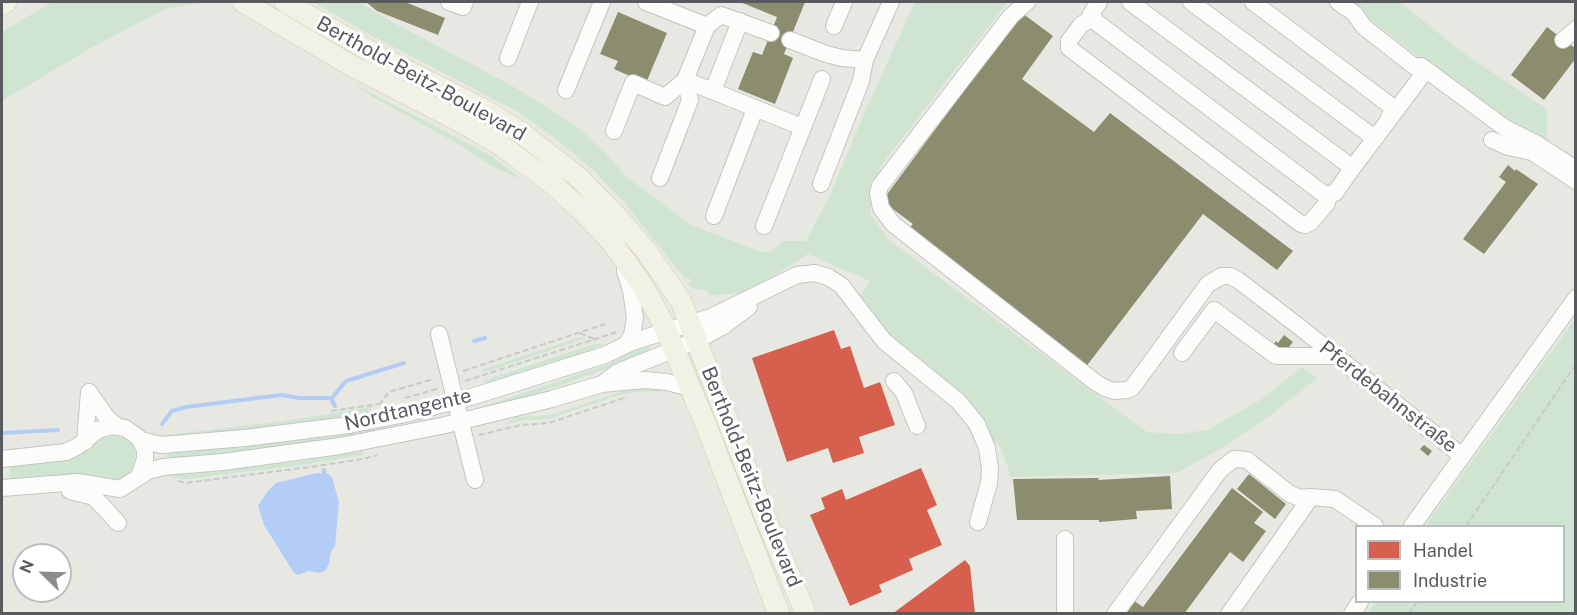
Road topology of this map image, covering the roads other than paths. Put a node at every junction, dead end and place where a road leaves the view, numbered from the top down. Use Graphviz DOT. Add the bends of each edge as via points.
graph roads {
  1 [pos="6,2"];
  2 [pos="243,2"];
  3 [pos="285,2"];
  4 [pos="449,2"];
  5 [pos="465,2"];
  6 [pos="530,2"];
  7 [pos="602,2"];
  8 [pos="646,2"];
  9 [pos="843,2"];
  10 [pos="891,2"];
  11 [pos="1027,2"];
  12 [pos="1099,2"];
  13 [pos="1130,2"];
  14 [pos="1191,2"];
  15 [pos="1253,2"];
  16 [pos="1338,2"];
  17 [pos="2,4"];
  18 [pos="740,21"];
  19 [pos="1096,22"];
  20 [pos="707,26"];
  21 [pos="834,26"];
  22 [pos="771,33"];
  23 [pos="790,40"];
  24 [pos="508,58"];
  25 [pos="865,60"];
  26 [pos="1419,70"];
  27 [pos="822,79"];
  28 [pos="685,80"];
  29 [pos="566,90"];
  30 [pos="713,91"];
  31 [pos="1450,98"];
  32 [pos="755,109"];
  33 [pos="1389,118"];
  34 [pos="802,127"];
  35 [pos="614,131"];
  36 [pos="1377,136"];
  37 [pos="1492,140"];
  38 [pos="1575,169"];
  39 [pos="1351,170"];
  40 [pos="660,178"];
  41 [pos="1575,182"];
  42 [pos="821,184"];
  43 [pos="1325,195"];
  44 [pos="714,216"];
  45 [pos="764,226"];
  46 [pos="621,254"];
  47 [pos="1575,298"];
  48 [pos="694,332"];
  49 [pos="439,334"];
  50 [pos="625,337"];
  51 [pos="671,341"];
  52 [pos="1182,353"];
  53 [pos="1336,356"];
  54 [pos="894,381"];
  55 [pos="602,384"];
  56 [pos="452,387"];
  57 [pos="690,387"];
  58 [pos="460,422"];
  59 [pos="117,426"];
  60 [pos="917,426"];
  61 [pos="141,440"];
  62 [pos="84,442"];
  63 [pos="1462,456"];
  64 [pos="2,459"];
  65 [pos="139,477"];
  66 [pos="475,480"];
  67 [pos="31,486"];
  68 [pos="2,488"];
  69 [pos="120,489"];
  70 [pos="1311,497"];
  71 [pos="978,522"];
  72 [pos="1374,525"];
  73 [pos="1413,525"];
  74 [pos="1065,539"];
  75 [pos="779,614"];
  76 [pos="806,614"];
  77 [pos="1065,614"];
  78 [pos="1115,614"];
  79 [pos="1229,614"];
  1 -- 17 [label="main road"];
  2 -- 46 [label="main road, Berthold-Beitz-Boulevard" via="509,150 571,200"];
  3 -- 48 [label="main road, Berthold-Beitz-Boulevard" via="500,119 555,157 600,197 639,243 675,291"];
  4 -- 5 [label="street" via="463,7"];
  6 -- 24 [label="street"];
  7 -- 29 [label="street"];
  8 -- 20 [label="street"];
  9 -- 21 [label="street"];
  10 -- 25 [label="street"];
  11 -- 53 [label="street, Pferdebahnstraße" via="1011,16 880,186 879,201 892,224 1104,388 1132,388 1201,292 1222,276 1238,280"];
  12 -- 19 [label="street" via="1091,14"];
  13 -- 39 [label="street"];
  14 -- 36 [label="street"];
  15 -- 33 [label="street" via="1391,106"];
  16 -- 26 [label="street"];
  18 -- 20 [label="street" via="722,15"];
  18 -- 22 [label="street"];
  18 -- 30 [label="street"];
  19 -- 43 [label="street"];
  19 -- 43 [label="street" via="1090,20 1081,25 1069,41 1070,48 1276,206 1305,225 1327,203"];
  20 -- 28 [label="street"];
  23 -- 25 [label="street" via="826,54"];
  25 -- 42 [label="street" via="861,81"];
  26 -- 31 [label="street"];
  26 -- 33 [label="street"];
  26 -- 38 [label="street" via="1481,117 1537,144"];
  27 -- 34 [label="street"];
  28 -- 30 [label="street"];
  28 -- 35 [label="street" via="665,97 633,84"];
  28 -- 40 [label="street" via="690,100"];
  30 -- 32 [label="street"];
  32 -- 34 [label="street"];
  32 -- 44 [label="street"];
  33 -- 36 [label="street"];
  34 -- 45 [label="street"];
  36 -- 39 [label="street"];
  37 -- 41 [label="street" via="1532,152"];
  39 -- 43 [label="street" via="1335,193"];
  46 -- 50 [label="street" via="634,314 632,333"];
  46 -- 51 [label="main road, Berthold-Beitz-Boulevard" via="649,296"];
  47 -- 63 [label="street, Pferdebahnstraße"];
  48 -- 51 [label="street, Berthold-Beitz-Boulevard"];
  48 -- 71 [label="street, Berthold-Beitz-Boulevard" via="726,325 792,277 822,275 835,280 884,341 965,408 979,427 989,457 989,483"];
  48 -- 76 [label="main road, Berthold-Beitz-Boulevard"];
  49 -- 56 [label="street"];
  50 -- 51 [label="street, Nordtangente"];
  50 -- 56 [label="street, Nordtangente" via="605,355"];
  51 -- 55 [label="street, Nordtangente"];
  51 -- 57 [label="main road, Berthold-Beitz-Boulevard"];
  52 -- 53 [label="street" via="1214,310 1276,356"];
  53 -- 63 [label="street, Pferdebahnstraße"];
  54 -- 60 [label="street" via="904,393"];
  55 -- 57 [label="street, Nordtangente" via="645,380"];
  55 -- 58 [label="street, Nordtangente"];
  56 -- 58 [label="street"];
  56 -- 61 [label="street, Nordtangente" via="350,425 161,445"];
  57 -- 75 [label="main road, Berthold-Beitz-Boulevard"];
  58 -- 65 [label="street, Nordtangente" via="320,449 164,467"];
  58 -- 66 [label="street"];
  59 -- 61 [label="street, Nordtangente"];
  59 -- 62 [label="street" via="102,428"];
  59 -- 62 [label="street, Nordtangente" via="89,392"];
  61 -- 65 [label="street" via="146,459"];
  62 -- 64 [label="street" via="60,453"];
  63 -- 73 [label="street, Pferdebahnstraße"];
  65 -- 69 [label="street, Nordtangente"];
  67 -- 68 [label="street"];
  67 -- 69 [label="street" via="78,482"];
  67 -- 69 [label="street" via="88,495 118,522"];
  70 -- 72 [label="street" via="1335,499"];
  70 -- 78 [label="street" via="1290,494 1247,460 1234,459 1220,470"];
  70 -- 79 [label="street"];
  74 -- 77 [label="street"];
}
